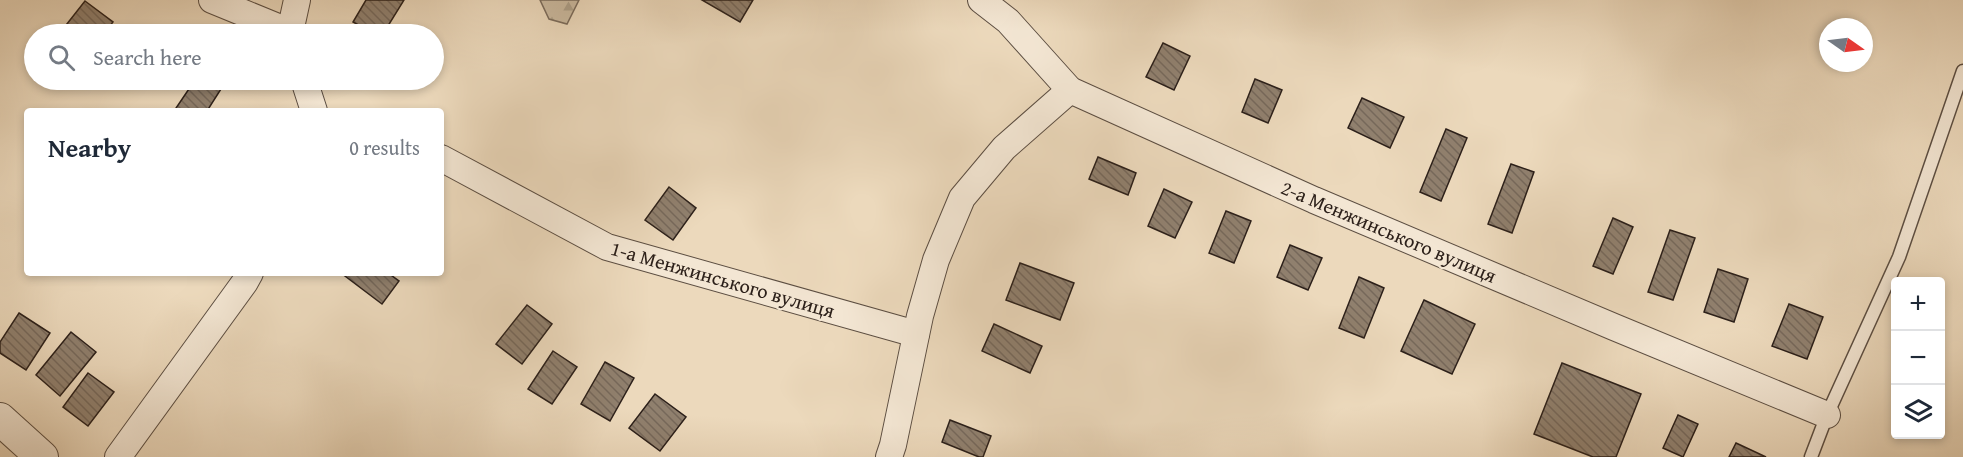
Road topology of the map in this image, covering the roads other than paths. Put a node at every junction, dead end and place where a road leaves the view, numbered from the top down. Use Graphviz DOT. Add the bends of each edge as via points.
graph roads {
  1 [pos="212,0"];
  2 [pos="297,0"];
  3 [pos="981,0"];
  4 [pos="269,24"];
  5 [pos="292,24"];
  6 [pos="1963,71"];
  7 [pos="307,90"];
  8 [pos="1070,90"];
  9 [pos="313,108"];
  10 [pos="444,161"];
  11 [pos="248,276"];
  12 [pos="916,334"];
  13 [pos="1827,415"];
  14 [pos="0,419"];
  15 [pos="42,457"];
  16 [pos="118,457"];
  17 [pos="889,457"];
  18 [pos="1811,457"];
  1 -- 4 [label="street"];
  2 -- 5 [label="street"];
  3 -- 8 [label="street, 2-а Менжинського вулиця" via="1008,21"];
  6 -- 13 [label="lane" via="1899,257"];
  7 -- 9 [label="street"];
  8 -- 12 [label="street" via="1004,148 962,198 936,260"];
  8 -- 13 [label="street, 2-а Менжинського вулиця" via="1314,200"];
  10 -- 12 [label="street, 1-а Менжинського вулиця" via="607,247"];
  11 -- 16 [label="street"];
  12 -- 17 [label="street"];
  13 -- 18 [label="lane"];
  14 -- 15 [label="street"];
}
